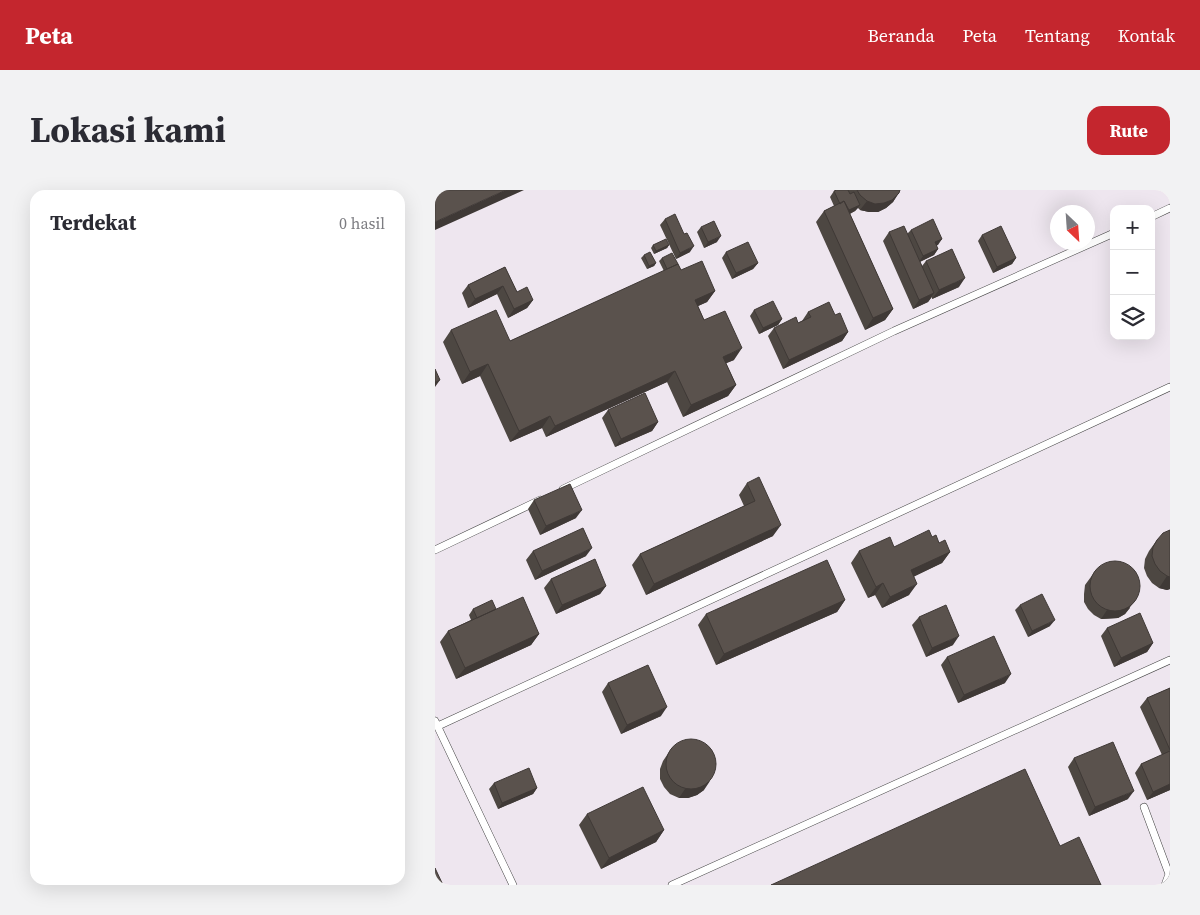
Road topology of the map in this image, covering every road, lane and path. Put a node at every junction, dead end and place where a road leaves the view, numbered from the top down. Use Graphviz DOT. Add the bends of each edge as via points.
graph roads {
  1 [pos="1170,208"];
  2 [pos="1155,215"];
  3 [pos="1110,235"];
  4 [pos="1170,386"];
  5 [pos="552,494"];
  6 [pos="543,498"];
  7 [pos="435,550"];
  8 [pos="1170,660"];
  9 [pos="436,723"];
  10 [pos="1144,807"];
  11 [pos="513,885"];
  12 [pos="673,885"];
  13 [pos="1165,885"];
  1 -- 2 [label="lane"];
  3 -- 5 [label="lane" via="894,331"];
  4 -- 9 [label="lane"];
  6 -- 7 [label="lane"];
  8 -- 12 [label="lane"];
  9 -- 11 [label="lane"];
  10 -- 13 [label="lane" via="1169,874"];
}
